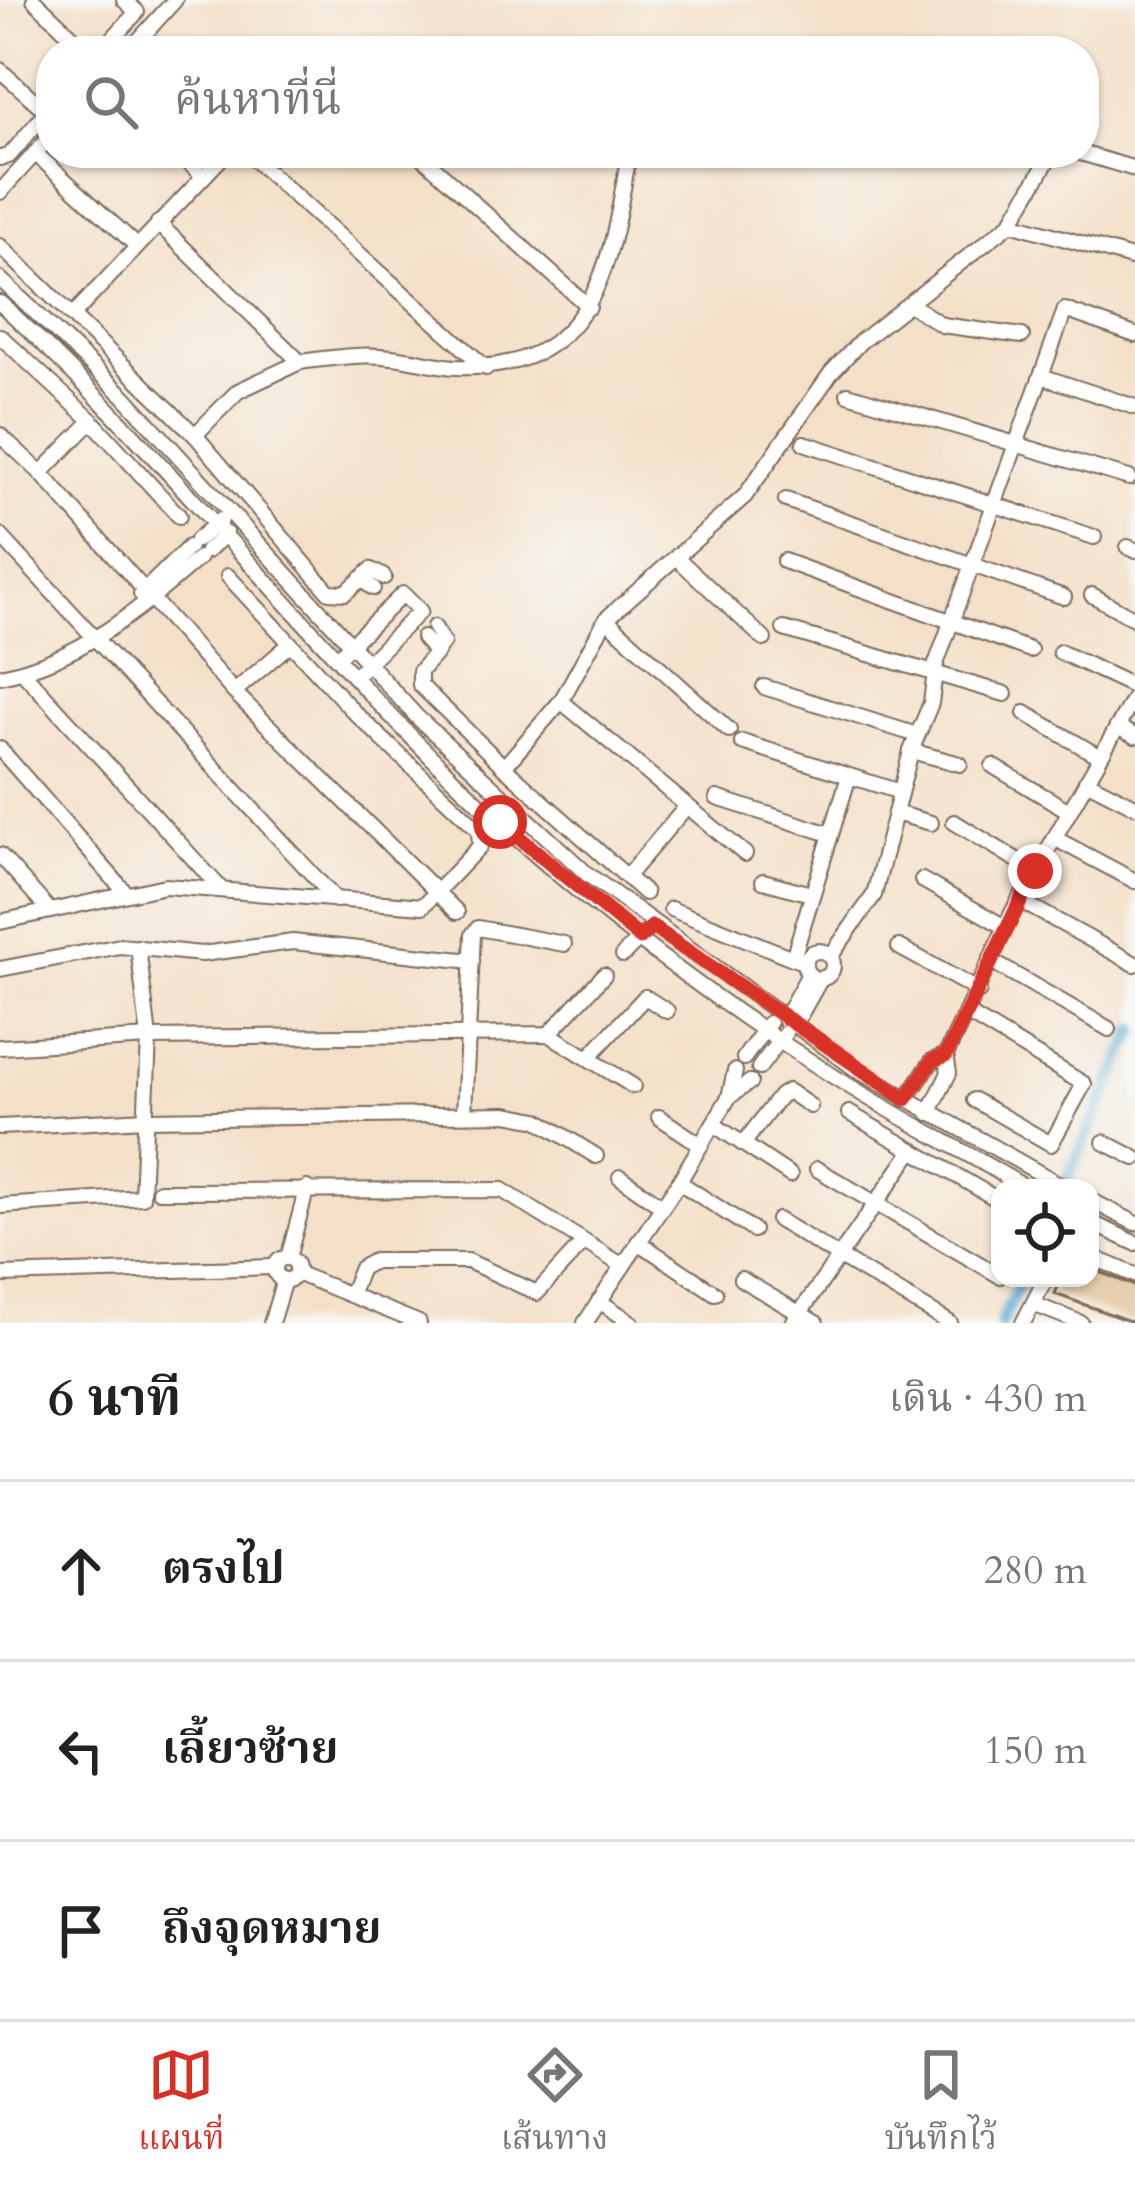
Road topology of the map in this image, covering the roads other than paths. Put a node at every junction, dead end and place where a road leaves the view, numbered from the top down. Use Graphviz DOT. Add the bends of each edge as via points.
graph roads {
  1 [pos="34,0"];
  2 [pos="124,0"];
  3 [pos="176,0"];
  4 [pos="142,6"];
  5 [pos="71,36"];
  6 [pos="115,36"];
  7 [pos="143,36"];
  8 [pos="0,70"];
  9 [pos="36,99"];
  10 [pos="36,125"];
  11 [pos="35,153"];
  12 [pos="0,158"];
  13 [pos="1099,158"];
  14 [pos="51,168"];
  15 [pos="194,168"];
  16 [pos="211,168"];
  17 [pos="264,168"];
  18 [pos="435,168"];
  19 [pos="626,168"];
  20 [pos="1043,168"];
  21 [pos="1135,169"];
  22 [pos="203,176"];
  23 [pos="0,191"];
  24 [pos="158,223"];
  25 [pos="1011,223"];
  26 [pos="0,246"];
  27 [pos="137,246"];
  28 [pos="1135,259"];
  29 [pos="0,278"];
  30 [pos="0,303"];
  31 [pos="911,305"];
  32 [pos="589,308"];
  33 [pos="74,315"];
  34 [pos="1135,335"];
  35 [pos="0,336"];
  36 [pos="1022,336"];
  37 [pos="300,362"];
  38 [pos="486,368"];
  39 [pos="1041,376"];
  40 [pos="848,394"];
  41 [pos="124,396"];
  42 [pos="1135,407"];
  43 [pos="111,410"];
  44 [pos="92,422"];
  45 [pos="0,435"];
  46 [pos="195,435"];
  47 [pos="804,443"];
  48 [pos="1016,445"];
  49 [pos="40,473"];
  50 [pos="1129,478"];
  51 [pos="786,500"];
  52 [pos="995,505"];
  53 [pos="179,516"];
  54 [pos="235,517"];
  55 [pos="219,531"];
  56 [pos="0,535"];
  57 [pos="1094,537"];
  58 [pos="678,559"];
  59 [pos="784,561"];
  60 [pos="973,565"];
  61 [pos="228,576"];
  62 [pos="384,589"];
  63 [pos="1092,595"];
  64 [pos="1064,597"];
  65 [pos="143,598"];
  66 [pos="606,619"];
  67 [pos="1135,619"];
  68 [pos="952,621"];
  69 [pos="421,624"];
  70 [pos="784,629"];
  71 [pos="764,639"];
  72 [pos="93,641"];
  73 [pos="290,644"];
  74 [pos="348,646"];
  75 [pos="1030,650"];
  76 [pos="1060,652"];
  77 [pos="334,661"];
  78 [pos="366,664"];
  79 [pos="23,671"];
  80 [pos="934,673"];
  81 [pos="0,676"];
  82 [pos="352,678"];
  83 [pos="764,688"];
  84 [pos="234,692"];
  85 [pos="1135,692"];
  86 [pos="1005,694"];
  87 [pos="560,701"];
  88 [pos="1025,713"];
  89 [pos="1118,727"];
  90 [pos="729,730"];
  91 [pos="917,735"];
  92 [pos="1135,736"];
  93 [pos="742,742"];
  94 [pos="0,749"];
  95 [pos="911,751"];
  96 [pos="1100,757"];
  97 [pos="959,764"];
  98 [pos="993,766"];
  99 [pos="504,767"];
  100 [pos="849,776"];
  101 [pos="1086,782"];
  102 [pos="900,792"];
  103 [pos="717,798"];
  104 [pos="687,806"];
  105 [pos="1135,806"];
  106 [pos="1069,812"];
  107 [pos="895,813"];
  108 [pos="954,822"];
  109 [pos="932,823"];
  110 [pos="830,834"];
  111 [pos="1054,838"];
  112 [pos="746,854"];
  113 [pos="0,855"];
  114 [pos="1035,871"];
  115 [pos="627,876"];
  116 [pos="922,880"];
  117 [pos="1135,880"];
  118 [pos="763,881"];
  119 [pos="220,889"];
  120 [pos="126,892"];
  121 [pos="437,893"];
  122 [pos="645,893"];
  123 [pos="812,894"];
  124 [pos="336,900"];
  125 [pos="1018,900"];
  126 [pos="671,909"];
  127 [pos="50,911"];
  128 [pos="457,912"];
  129 [pos="0,922"];
  130 [pos="1005,927"];
  131 [pos="646,932"];
  132 [pos="564,944"];
  133 [pos="138,947"];
  134 [pos="898,947"];
  135 [pos="623,955"];
  136 [pos="830,956"];
  137 [pos="472,961"];
  138 [pos="991,961"];
  139 [pos="1135,964"];
  140 [pos="807,968"];
  141 [pos="0,969"];
  142 [pos="604,975"];
  143 [pos="979,991"];
  144 [pos="667,1011"];
  145 [pos="968,1014"];
  146 [pos="787,1020"];
  147 [pos="1109,1028"];
  148 [pos="765,1030"];
  149 [pos="549,1034"];
  150 [pos="464,1036"];
  151 [pos="149,1038"];
  152 [pos="780,1040"];
  153 [pos="0,1047"];
  154 [pos="946,1055"];
  155 [pos="589,1057"];
  156 [pos="633,1086"];
  157 [pos="729,1096"];
  158 [pos="906,1099"];
  159 [pos="974,1100"];
  160 [pos="810,1106"];
  161 [pos="464,1113"];
  162 [pos="849,1113"];
  163 [pos="928,1113"];
  164 [pos="659,1117"];
  165 [pos="146,1119"];
  166 [pos="713,1124"];
  167 [pos="0,1127"];
  168 [pos="1104,1142"];
  169 [pos="701,1144"];
  170 [pos="743,1144"];
  171 [pos="913,1150"];
  172 [pos="596,1156"];
  173 [pos="1135,1158"];
  174 [pos="817,1168"];
  175 [pos="790,1175"];
  176 [pos="620,1177"];
  177 [pos="1011,1179"];
  178 [pos="1048,1179"];
  179 [pos="679,1181"];
  180 [pos="307,1189"];
  181 [pos="159,1191"];
  182 [pos="991,1196"];
  183 [pos="876,1203"];
  184 [pos="1099,1204"];
  185 [pos="0,1206"];
  186 [pos="662,1206"];
  187 [pos="778,1220"];
  188 [pos="1134,1222"];
  189 [pos="1099,1226"];
  190 [pos="753,1230"];
  191 [pos="1131,1241"];
  192 [pos="638,1242"];
  193 [pos="583,1244"];
  194 [pos="839,1256"];
  195 [pos="1099,1260"];
  196 [pos="622,1266"];
  197 [pos="991,1271"];
  198 [pos="285,1273"];
  199 [pos="0,1275"];
  200 [pos="1135,1275"];
  201 [pos="741,1279"];
  202 [pos="1042,1287"];
  203 [pos="715,1293"];
  204 [pos="350,1295"];
  205 [pos="599,1301"];
  206 [pos="1033,1304"];
  207 [pos="796,1318"];
  208 [pos="271,1323"];
  209 [pos="419,1323"];
  210 [pos="585,1323"];
  211 [pos="632,1323"];
  212 [pos="816,1323"];
  213 [pos="950,1323"];
  214 [pos="1023,1323"];
  215 [pos="1081,1323"];
  1 -- 5 [label="street"];
  2 -- 4 [label="street"];
  3 -- 7 [label="street"];
  4 -- 6 [label="street"];
  8 -- 9 [label="street"];
  10 -- 12 [label="street"];
  11 -- 23 [label="street"];
  13 -- 21 [label="street"];
  14 -- 27 [label="street"];
  15 -- 22 [label="street"];
  16 -- 22 [label="street"];
  17 -- 38 [label="street"];
  18 -- 32 [label="street"];
  19 -- 32 [label="street" via="607,267"];
  20 -- 25 [label="street"];
  22 -- 24 [label="street"];
  24 -- 27 [label="street"];
  24 -- 37 [label="street"];
  25 -- 28 [label="street"];
  25 -- 31 [label="street"];
  26 -- 33 [label="street"];
  27 -- 33 [label="street"];
  29 -- 41 [label="street"];
  30 -- 43 [label="street"];
  31 -- 36 [label="street" via="942,325"];
  31 -- 58 [label="street" via="830,373 745,496"];
  32 -- 38 [label="street" via="541,350"];
  33 -- 46 [label="street"];
  34 -- 39 [label="street" via="1065,310"];
  35 -- 44 [label="street"];
  37 -- 38 [label="street" via="388,356"];
  37 -- 46 [label="street" via="238,391"];
  39 -- 42 [label="street"];
  39 -- 48 [label="street"];
  40 -- 48 [label="street"];
  41 -- 43 [label="street"];
  41 -- 54 [label="street"];
  43 -- 55 [label="street"];
  44 -- 49 [label="street"];
  44 -- 53 [label="street"];
  45 -- 49 [label="street"];
  46 -- 62 [label="street" via="328,592"];
  47 -- 52 [label="street"];
  48 -- 50 [label="street"];
  48 -- 52 [label="street"];
  49 -- 65 [label="street"];
  51 -- 60 [label="street"];
  52 -- 57 [label="street"];
  52 -- 60 [label="street"];
  54 -- 55 [label="street"];
  54 -- 74 [label="street"];
  55 -- 65 [label="street"];
  55 -- 77 [label="street"];
  56 -- 72 [label="street"];
  58 -- 66 [label="street"];
  58 -- 71 [label="street"];
  59 -- 68 [label="street"];
  60 -- 64 [label="street"];
  60 -- 68 [label="street"];
  61 -- 73 [label="street"];
  62 -- 69 [label="street"];
  62 -- 74 [label="street"];
  63 -- 67 [label="street"];
  65 -- 72 [label="street"];
  65 -- 84 [label="street"];
  66 -- 87 [label="street"];
  66 -- 90 [label="street"];
  68 -- 75 [label="street"];
  68 -- 80 [label="street"];
  69 -- 78 [label="street"];
  69 -- 99 [label="street" via="443,642 419,685"];
  70 -- 80 [label="street"];
  72 -- 79 [label="street"];
  72 -- 124 [label="street"];
  73 -- 84 [label="street"];
  73 -- 121 [label="street" via="478,830 480,846"];
  74 -- 77 [label="street"];
  74 -- 78 [label="street"];
  76 -- 85 [label="street"];
  77 -- 82 [label="street"];
  78 -- 82 [label="street"];
  78 -- 131 [label="street"];
  79 -- 81 [label="street"];
  79 -- 119 [label="street"];
  80 -- 86 [label="street"];
  80 -- 91 [label="street" via="932,703"];
  82 -- 131 [label="street" via="467,792"];
  83 -- 91 [label="street"];
  84 -- 121 [label="street"];
  85 -- 89 [label="street"];
  87 -- 99 [label="street"];
  87 -- 104 [label="street"];
  88 -- 96 [label="street"];
  89 -- 92 [label="street"];
  89 -- 96 [label="street"];
  91 -- 95 [label="street"];
  93 -- 100 [label="street"];
  94 -- 120 [label="street"];
  95 -- 97 [label="street"];
  95 -- 102 [label="street"];
  96 -- 101 [label="street"];
  98 -- 106 [label="street"];
  99 -- 115 [label="street"];
  100 -- 102 [label="street"];
  100 -- 110 [label="street"];
  101 -- 105 [label="street"];
  101 -- 106 [label="street"];
  102 -- 107 [label="street"];
  103 -- 110 [label="street"];
  104 -- 112 [label="street"];
  104 -- 115 [label="street"];
  106 -- 111 [label="street"];
  107 -- 109 [label="street"];
  107 -- 136 [label="street" via="874,895"];
  108 -- 114 [label="street"];
  110 -- 123 [label="street"];
  111 -- 114 [label="street"];
  111 -- 117 [label="street"];
  113 -- 127 [label="street"];
  114 -- 125 [label="street"];
  115 -- 122 [label="street"];
  116 -- 130 [label="street"];
  118 -- 123 [label="street"];
  119 -- 120 [label="street"];
  119 -- 124 [label="street"];
  120 -- 127 [label="street"];
  121 -- 124 [label="street" via="423,906"];
  121 -- 128 [label="street"];
  123 -- 140 [label="street"];
  125 -- 130 [label="street"];
  125 -- 139 [label="street"];
  126 -- 140 [label="street"];
  127 -- 129 [label="street"];
  130 -- 138 [label="street"];
  131 -- 135 [label="street"];
  131 -- 146 [label="street"];
  131 -- 148 [label="street"];
  132 -- 137 [label="street" via="478,928"];
  133 -- 137 [label="street" via="202,955 293,943"];
  133 -- 141 [label="street"];
  133 -- 151 [label="street"];
  134 -- 143 [label="street"];
  136 -- 140 [label="street" via="814,952"];
  136 -- 140 [label="street" via="832,970"];
  137 -- 150 [label="street"];
  138 -- 143 [label="street"];
  138 -- 147 [label="street"];
  140 -- 146 [label="street"];
  142 -- 149 [label="street"];
  143 -- 145 [label="street"];
  144 -- 155 [label="street" via="645,998"];
  145 -- 154 [label="street"];
  145 -- 159 [label="street" via="1084,1084 1051,1144"];
  146 -- 148 [label="street"];
  146 -- 152 [label="street"];
  146 -- 158 [label="street"];
  148 -- 152 [label="street"];
  148 -- 157 [label="street"];
  149 -- 150 [label="street"];
  149 -- 155 [label="street"];
  150 -- 151 [label="street"];
  150 -- 161 [label="street"];
  151 -- 153 [label="street"];
  151 -- 165 [label="street"];
  152 -- 157 [label="street"];
  152 -- 177 [label="street"];
  154 -- 158 [label="street" via="932,1061"];
  154 -- 163 [label="street" via="949,1073"];
  155 -- 156 [label="street"];
  157 -- 166 [label="street"];
  158 -- 163 [label="street"];
  160 -- 170 [label="street" via="788,1091"];
  161 -- 165 [label="street"];
  161 -- 172 [label="street" via="538,1120"];
  162 -- 171 [label="street"];
  163 -- 178 [label="street"];
  164 -- 169 [label="street"];
  165 -- 167 [label="street"];
  165 -- 185 [label="street" via="142,1197"];
  166 -- 169 [label="street"];
  166 -- 170 [label="street"];
  168 -- 173 [label="street"];
  169 -- 179 [label="street"];
  170 -- 175 [label="street"];
  171 -- 182 [label="street"];
  171 -- 183 [label="street"];
  174 -- 183 [label="street"];
  176 -- 186 [label="street"];
  179 -- 186 [label="street"];
  179 -- 190 [label="street"];
  180 -- 181 [label="street"];
  180 -- 193 [label="street" via="502,1190"];
  180 -- 198 [label="street"];
  183 -- 194 [label="street"];
  183 -- 197 [label="street"];
  184 -- 188 [label="street"];
  186 -- 192 [label="street"];
  187 -- 194 [label="street"];
  188 -- 191 [label="street"];
  189 -- 191 [label="street"];
  192 -- 196 [label="street"];
  192 -- 203 [label="street"];
  193 -- 196 [label="street"];
  193 -- 204 [label="street" via="537,1293 480,1264 395,1260 366,1262"];
  194 -- 207 [label="street"];
  194 -- 213 [label="street"];
  195 -- 200 [label="street"];
  196 -- 205 [label="street"];
  198 -- 199 [label="street"];
  198 -- 204 [label="street"];
  198 -- 208 [label="street"];
  201 -- 207 [label="street"];
  202 -- 206 [label="street"];
  204 -- 209 [label="street"];
  205 -- 210 [label="street"];
  205 -- 211 [label="street"];
  206 -- 214 [label="street"];
  206 -- 215 [label="street"];
  207 -- 212 [label="street"];
}
